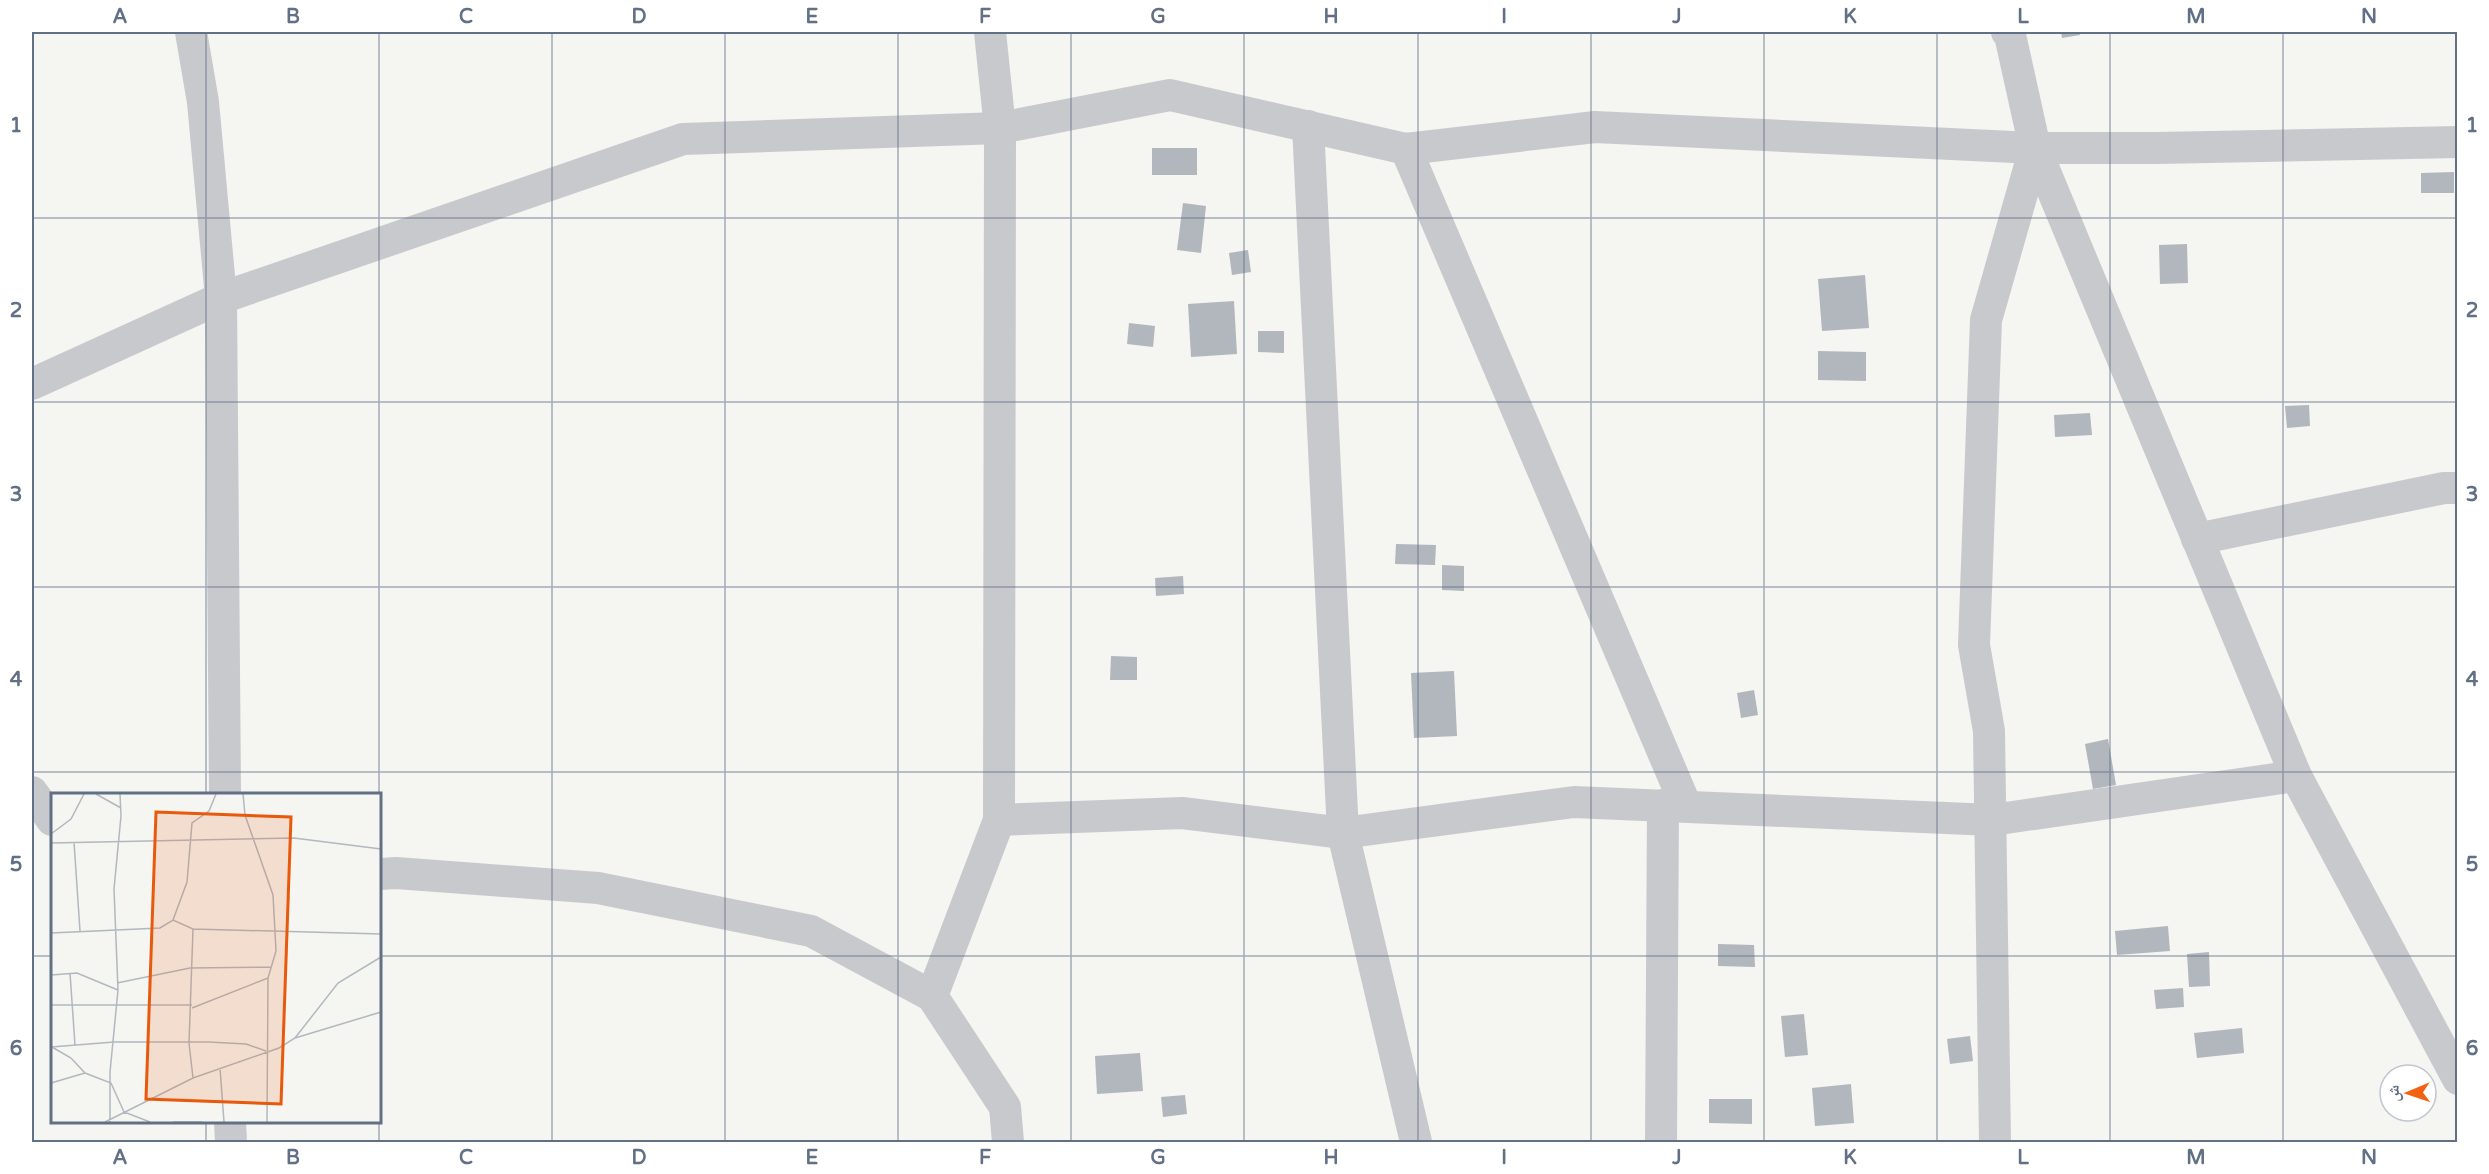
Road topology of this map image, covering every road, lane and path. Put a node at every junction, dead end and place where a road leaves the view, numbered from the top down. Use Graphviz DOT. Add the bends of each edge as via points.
graph roads {
  1 [pos="191,32"];
  2 [pos="990,32"];
  3 [pos="2007,32"];
  4 [pos="1308,126"];
  5 [pos="1000,128"];
  6 [pos="2457,142"];
  7 [pos="2035,148"];
  8 [pos="1406,149"];
  9 [pos="221,298"];
  10 [pos="32,384"];
  11 [pos="2457,488"];
  12 [pos="2197,539"];
  13 [pos="2296,776"];
  14 [pos="32,792"];
  15 [pos="225,793"];
  16 [pos="1675,806"];
  17 [pos="51,819"];
  18 [pos="999,820"];
  19 [pos="1992,820"];
  20 [pos="1343,833"];
  21 [pos="381,874"];
  22 [pos="932,996"];
  23 [pos="2457,1079"];
  24 [pos="231,1123"];
  25 [pos="231,1143"];
  26 [pos="1008,1143"];
  27 [pos="1416,1143"];
  28 [pos="1661,1143"];
  29 [pos="1995,1143"];
  1 -- 9 [label="street" via="203,102"];
  2 -- 5 [label="street"];
  3 -- 7 [label="street"];
  4 -- 5 [label="street" via="1170,95"];
  4 -- 8 [label="street"];
  4 -- 20 [label="street"];
  5 -- 9 [label="street" via="683,139"];
  5 -- 18 [label="street"];
  6 -- 7 [label="street"];
  7 -- 8 [label="street" via="1596,127"];
  7 -- 12 [label="street"];
  7 -- 19 [label="street" via="1986,320 1974,645 1989,731"];
  8 -- 16 [label="street"];
  9 -- 10 [label="street"];
  9 -- 15 [label="street"];
  11 -- 12 [label="street"];
  12 -- 13 [label="street"];
  13 -- 19 [label="street"];
  13 -- 23 [label="street"];
  14 -- 17 [label="street"];
  16 -- 19 [label="street"];
  16 -- 20 [label="street" via="1574,802"];
  16 -- 28 [label="street"];
  18 -- 20 [label="street" via="1182,813"];
  18 -- 22 [label="street"];
  19 -- 29 [label="street"];
  20 -- 27 [label="street"];
  21 -- 22 [label="street" via="598,888 811,931"];
  22 -- 26 [label="street" via="1005,1107"];
  24 -- 25 [label="street"];
}
